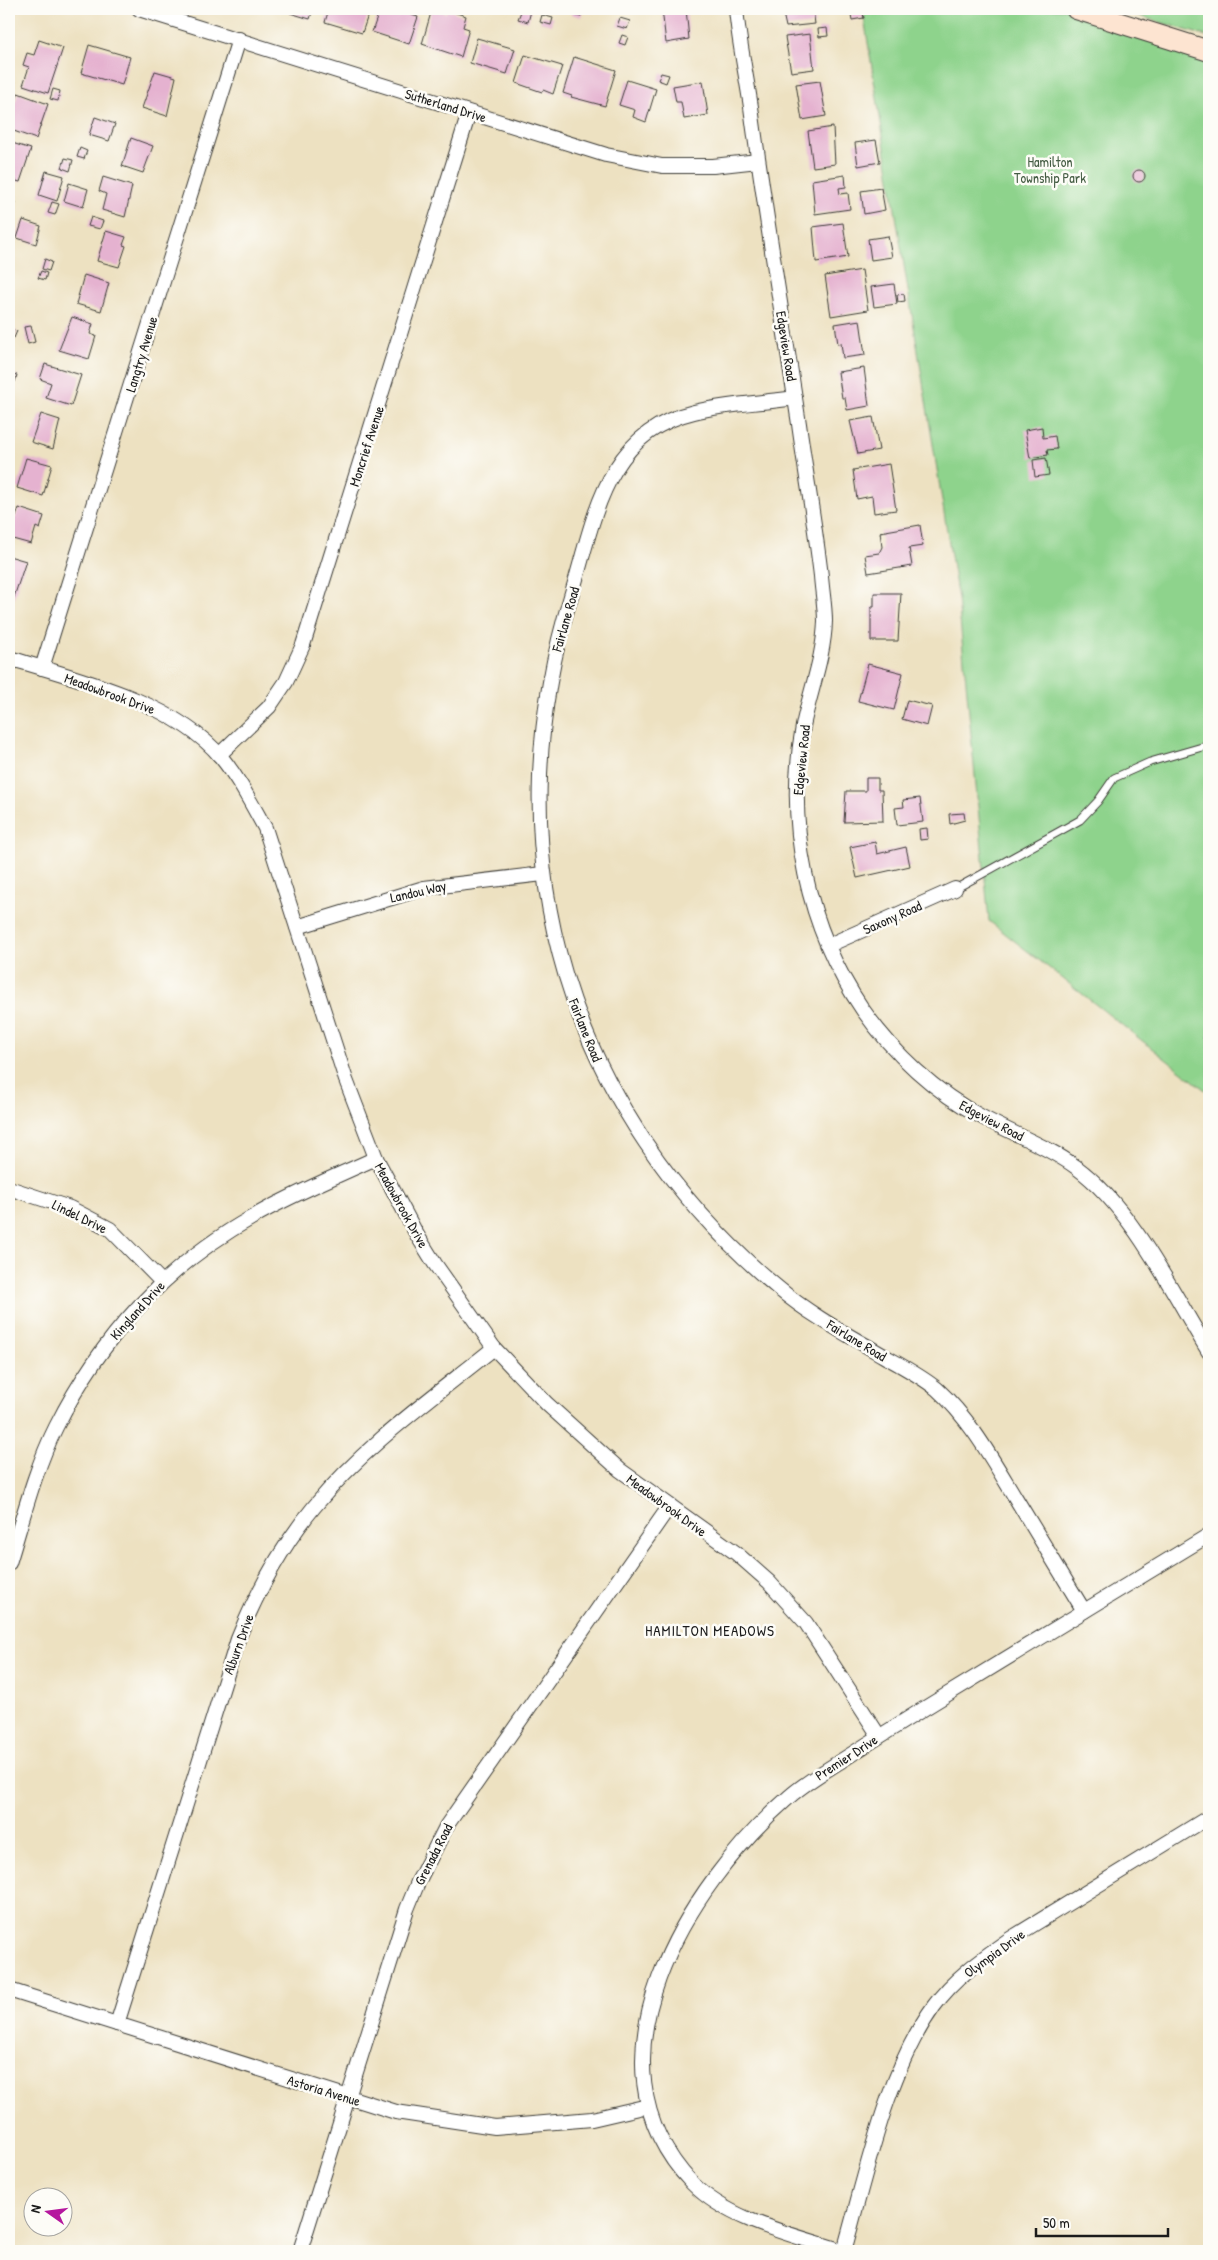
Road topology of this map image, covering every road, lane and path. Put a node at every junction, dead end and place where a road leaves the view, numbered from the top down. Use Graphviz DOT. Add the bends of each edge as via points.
graph roads {
  1 [pos="139,9"];
  2 [pos="736,9"];
  3 [pos="1076,9"];
  4 [pos="239,39"];
  5 [pos="1209,51"];
  6 [pos="469,113"];
  7 [pos="758,160"];
  8 [pos="795,398"];
  9 [pos="9,658"];
  10 [pos="42,668"];
  11 [pos="1209,745"];
  12 [pos="219,755"];
  13 [pos="543,874"];
  14 [pos="955,889"];
  15 [pos="296,927"];
  16 [pos="829,945"];
  17 [pos="376,1158"];
  18 [pos="9,1188"];
  19 [pos="161,1281"];
  20 [pos="494,1348"];
  21 [pos="1209,1352"];
  22 [pos="669,1507"];
  23 [pos="1209,1535"];
  24 [pos="9,1563"];
  25 [pos="1084,1611"];
  26 [pos="879,1736"];
  27 [pos="1209,1817"];
  28 [pos="9,1990"];
  29 [pos="117,2024"];
  30 [pos="347,2097"];
  31 [pos="648,2106"];
  32 [pos="300,2251"];
  33 [pos="843,2251"];
  1 -- 4 [label="street, Sutherland Drive"];
  2 -- 7 [label="street, Edgeview Road"];
  3 -- 5 [label="street"];
  4 -- 6 [label="street, Sutherland Drive"];
  4 -- 10 [label="street, Langtry Avenue"];
  6 -- 7 [label="street, Sutherland Drive" via="606,155 650,165 713,166"];
  6 -- 12 [label="street, Moncrief Avenue" via="303,645 286,682 269,706"];
  7 -- 8 [label="street, Edgeview Road"];
  8 -- 13 [label="street, Fairlane Road" via="694,412 668,420 636,441 613,471 600,502 561,630 545,707 539,804"];
  8 -- 16 [label="street, Edgeview Road" via="825,624 803,725 796,803 803,869 813,907"];
  9 -- 10 [label="street, Meadowbrook Drive"];
  10 -- 12 [label="street, Meadowbrook Drive" via="145,704 180,723"];
  11 -- 14 [label="lane" via="1150,762 1114,778 1080,820"];
  12 -- 15 [label="street, Meadowbrook Drive" via="244,789 265,828"];
  13 -- 15 [label="street, Landou Way" via="424,888"];
  13 -- 25 [label="street, Fairlane Road" via="566,977 581,1022 620,1103 665,1173 711,1226 781,1291 816,1316 920,1377 948,1401 987,1450"];
  14 -- 16 [label="street, Saxony Road"];
  15 -- 17 [label="street, Meadowbrook Drive" via="346,1080"];
  16 -- 21 [label="street, Edgeview Road" via="865,1012 898,1053 978,1115 1049,1149 1078,1168 1105,1194 1131,1225"];
  17 -- 19 [label="street, Kingland Drive" via="250,1218 200,1250"];
  17 -- 20 [label="street, Meadowbrook Drive" via="417,1235"];
  18 -- 19 [label="street, Lindel Drive" via="70,1208 103,1226"];
  19 -- 24 [label="street, Kingland Drive" via="114,1333 84,1376 55,1428"];
  20 -- 22 [label="street, Meadowbrook Drive" via="587,1442"];
  20 -- 29 [label="street, Alburn Drive" via="391,1431 344,1474 301,1524 265,1581 238,1639"];
  22 -- 26 [label="street, Meadowbrook Drive" via="736,1553 770,1582 806,1623"];
  22 -- 30 [label="street, Grenada Road" via="447,1825 407,1909"];
  23 -- 25 [label="street, Premier Drive"];
  25 -- 26 [label="street, Premier Drive"];
  26 -- 31 [label="street, Premier Drive" via="790,1796 752,1832 708,1888 668,1960 647,2016 641,2056"];
  27 -- 33 [label="street, Olympia Drive" via="1010,1938 980,1960 934,2005 902,2062"];
  28 -- 29 [label="street, Astoria Avenue"];
  29 -- 30 [label="street, Astoria Avenue"];
  30 -- 31 [label="street, Astoria Avenue" via="396,2112 495,2127 592,2119"];
  30 -- 32 [label="street, Grenada Road"];
  31 -- 33 [label="street, Premier Drive" via="667,2151 694,2185 736,2215"];
}
